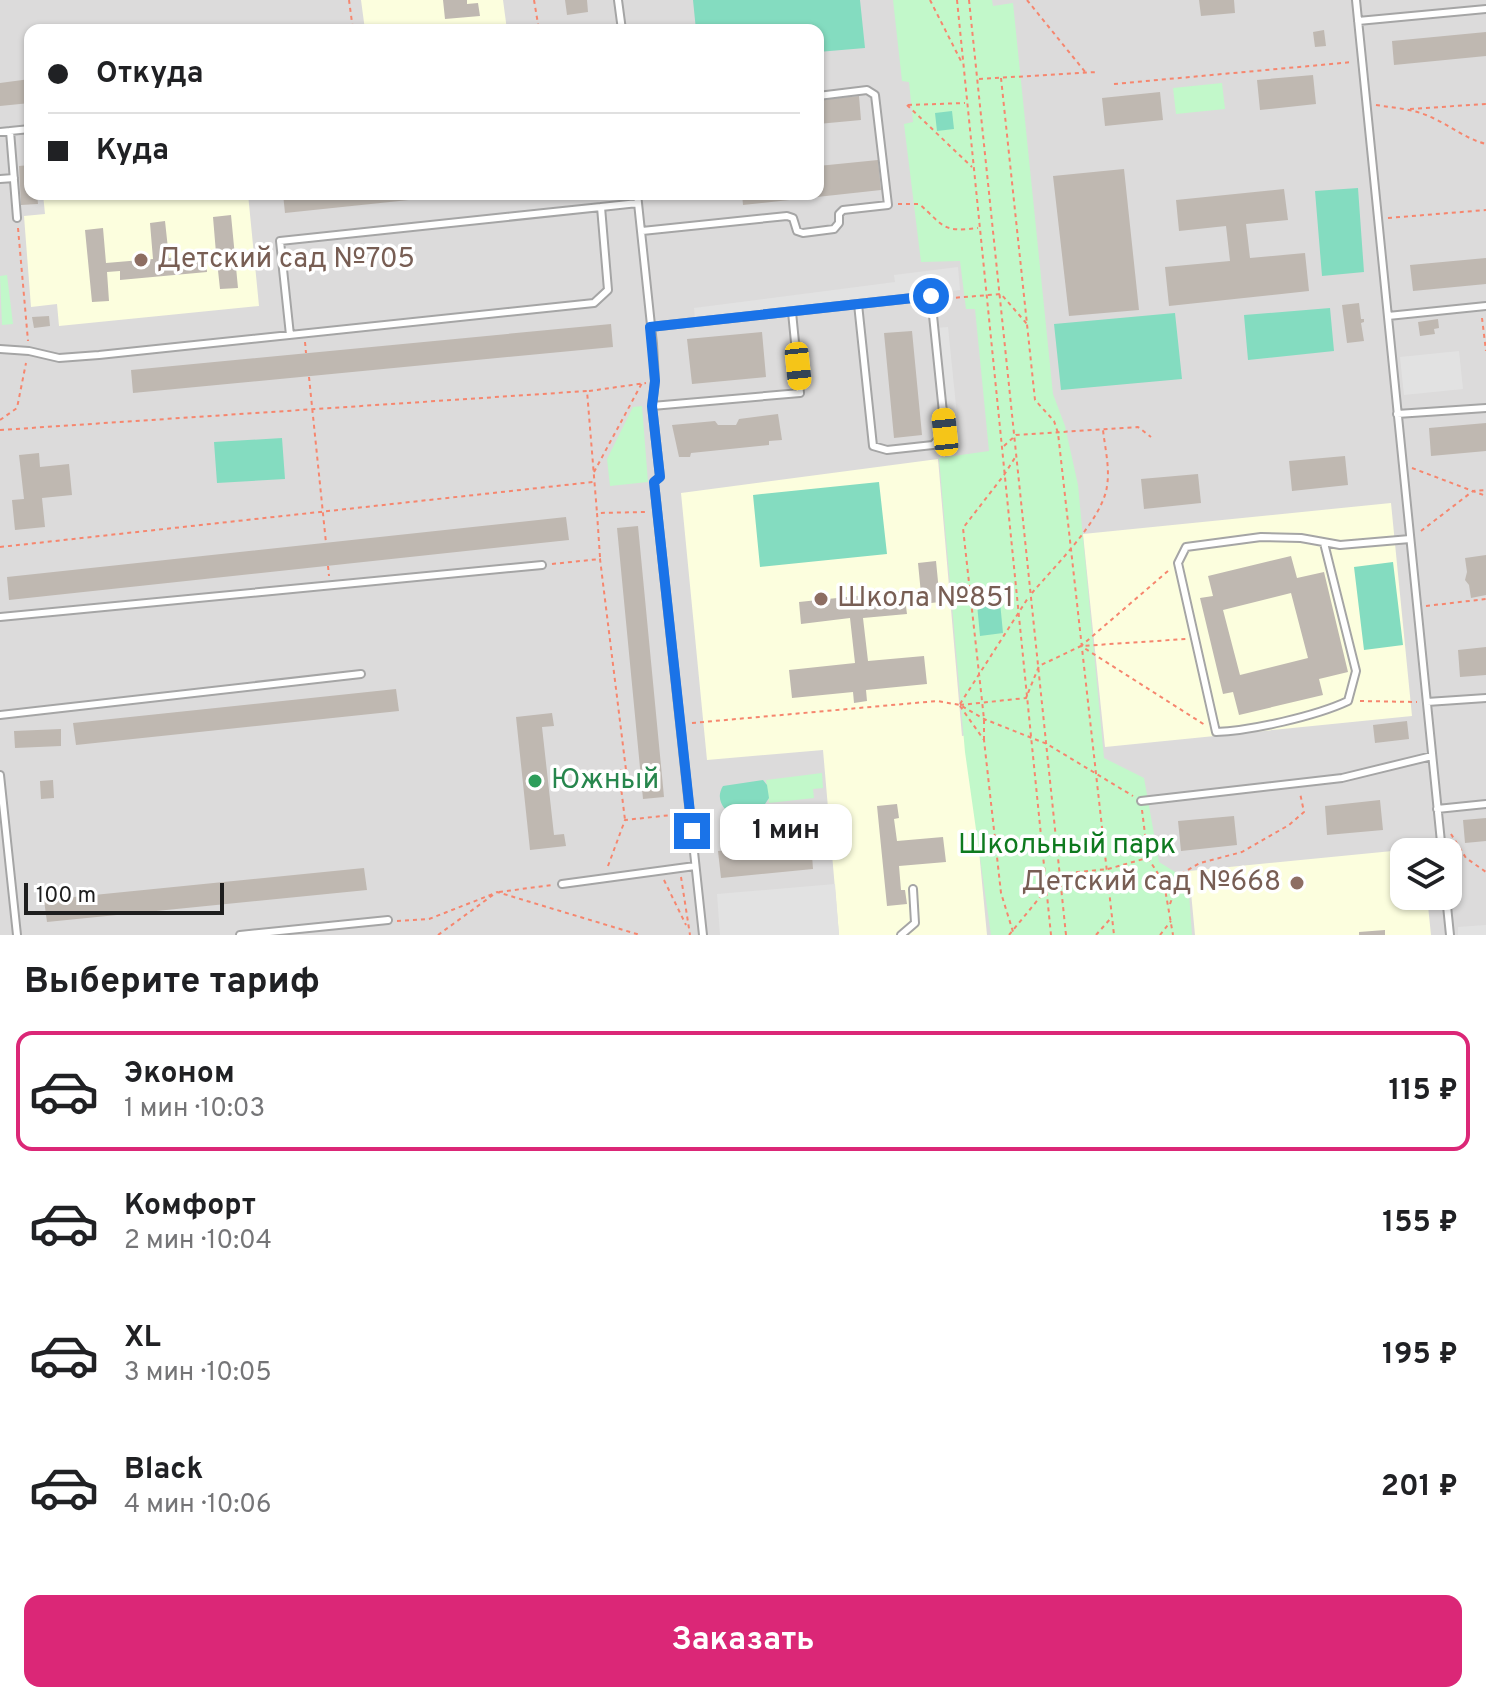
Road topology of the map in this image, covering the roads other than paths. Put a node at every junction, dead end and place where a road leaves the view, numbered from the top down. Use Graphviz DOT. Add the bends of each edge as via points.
graph roads {
  1 [pos="618,0"];
  2 [pos="1356,0"];
  3 [pos="1486,9"];
  4 [pos="1358,21"];
  5 [pos="621,24"];
  6 [pos="824,95"];
  7 [pos="24,130"];
  8 [pos="10,131"];
  9 [pos="0,132"];
  10 [pos="14,178"];
  11 [pos="0,179"];
  12 [pos="638,200"];
  13 [pos="638,203"];
  14 [pos="601,207"];
  15 [pos="17,218"];
  16 [pos="642,231"];
  17 [pos="858,304"];
  18 [pos="1486,306"];
  19 [pos="792,312"];
  20 [pos="1388,316"];
  21 [pos="650,327"];
  22 [pos="290,335"];
  23 [pos="0,349"];
  24 [pos="652,406"];
  25 [pos="1486,408"];
  26 [pos="1397,414"];
  27 [pos="1410,539"];
  28 [pos="1324,543"];
  29 [pos="542,565"];
  30 [pos="0,617"];
  31 [pos="361,674"];
  32 [pos="1486,698"];
  33 [pos="1427,702"];
  34 [pos="0,715"];
  35 [pos="1432,756"];
  36 [pos="0,775"];
  37 [pos="1141,801"];
  38 [pos="1486,804"];
  39 [pos="1437,809"];
  40 [pos="1440,838"];
  41 [pos="695,866"];
  42 [pos="562,884"];
  43 [pos="913,889"];
  44 [pos="1447,910"];
  45 [pos="388,920"];
  46 [pos="17,935"];
  47 [pos="240,935"];
  48 [pos="703,935"];
  49 [pos="901,935"];
  50 [pos="1450,935"];
  1 -- 5 [label="lane"];
  2 -- 4 [label="lane"];
  3 -- 4 [label="lane"];
  4 -- 20 [label="lane"];
  6 -- 16 [label="lane" via="867,90 875,95 888,205 843,210 837,226 816,232 800,233 787,216"];
  7 -- 8 [label="lane"];
  8 -- 9 [label="lane"];
  8 -- 10 [label="lane"];
  10 -- 11 [label="lane"];
  10 -- 15 [label="lane"];
  12 -- 13 [label="lane"];
  13 -- 14 [label="lane"];
  13 -- 16 [label="lane"];
  14 -- 22 [label="lane" via="608,290 594,303"];
  14 -- 22 [label="lane" via="280,241"];
  16 -- 21 [label="lane"];
  17 -- 17 [label="lane" via="931,296 945,432 933,445 887,450 873,446"];
  17 -- 19 [label="lane"];
  18 -- 20 [label="lane"];
  19 -- 21 [label="lane"];
  19 -- 24 [label="lane" via="800,393"];
  20 -- 26 [label="lane"];
  21 -- 24 [label="lane"];
  22 -- 23 [label="lane" via="59,358"];
  24 -- 41 [label="lane" via="660,477 654,482"];
  25 -- 26 [label="lane"];
  26 -- 27 [label="lane"];
  27 -- 28 [label="lane"];
  27 -- 33 [label="lane"];
  28 -- 28 [label="lane" via="1261,537 1186,547 1178,563 1216,732 1348,701 1356,671"];
  29 -- 30 [label="lane"];
  31 -- 34 [label="lane"];
  32 -- 33 [label="lane"];
  33 -- 35 [label="lane"];
  35 -- 37 [label="lane" via="1342,778"];
  35 -- 39 [label="lane"];
  36 -- 46 [label="lane"];
  38 -- 39 [label="lane"];
  39 -- 40 [label="lane"];
  41 -- 42 [label="lane"];
  41 -- 48 [label="lane"];
  43 -- 49 [label="lane" via="915,923"];
  44 -- 50 [label="lane"];
  45 -- 47 [label="lane"];
}
